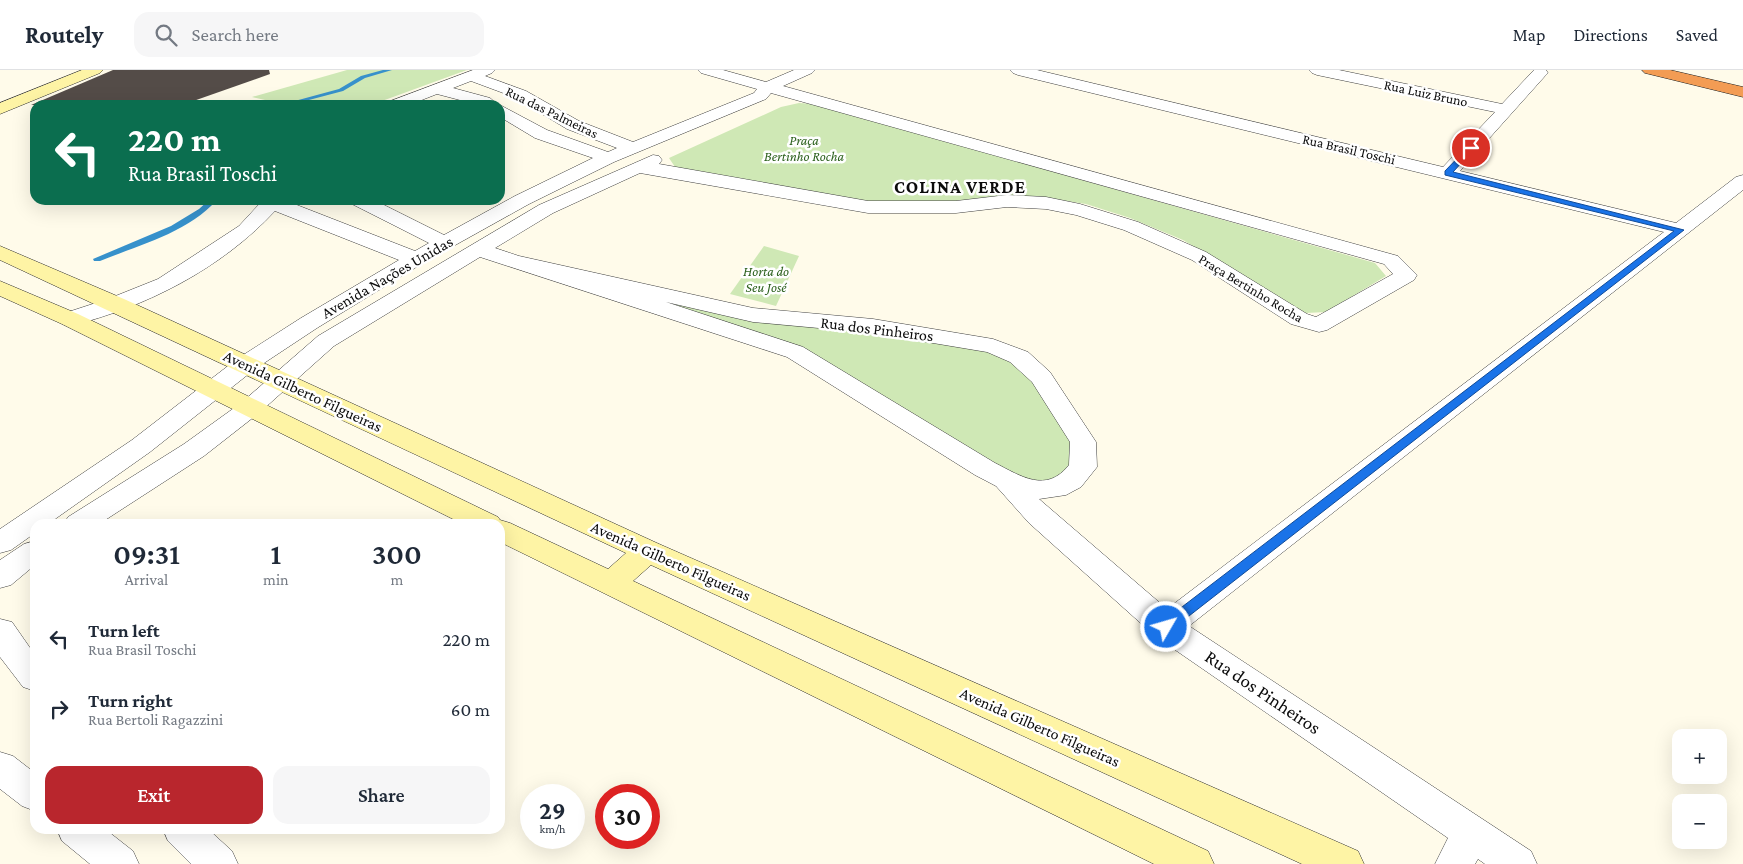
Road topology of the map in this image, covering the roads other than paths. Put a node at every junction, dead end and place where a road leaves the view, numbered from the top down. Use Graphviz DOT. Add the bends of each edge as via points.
graph roads {
  1 [pos="72,70"];
  2 [pos="96,70"];
  3 [pos="706,70"];
  4 [pos="807,70"];
  5 [pos="1018,70"];
  6 [pos="1087,70"];
  7 [pos="1317,70"];
  8 [pos="1650,70"];
  9 [pos="1684,70"];
  10 [pos="479,73"];
  11 [pos="1540,73"];
  12 [pos="1064,81"];
  13 [pos="1743,84"];
  14 [pos="36,86"];
  15 [pos="768,87"];
  16 [pos="54,88"];
  17 [pos="436,89"];
  18 [pos="1743,92"];
  19 [pos="797,94"];
  20 [pos="0,100"];
  21 [pos="407,100"];
  22 [pos="480,100"];
  23 [pos="0,109"];
  24 [pos="1506,110"];
  25 [pos="505,113"];
  26 [pos="608,158"];
  27 [pos="635,158"];
  28 [pos="1448,173"];
  29 [pos="1743,181"];
  30 [pos="269,205"];
  31 [pos="283,205"];
  32 [pos="369,205"];
  33 [pos="1680,230"];
  34 [pos="445,243"];
  35 [pos="479,250"];
  36 [pos="0,252"];
  37 [pos="416,259"];
  38 [pos="514,262"];
  39 [pos="0,288"];
  40 [pos="116,304"];
  41 [pos="70,319"];
  42 [pos="246,364"];
  43 [pos="281,380"];
  44 [pos="215,390"];
  45 [pos="250,408"];
  46 [pos="1003,478"];
  47 [pos="35,519"];
  48 [pos="86,519"];
  49 [pos="478,519"];
  50 [pos="30,522"];
  51 [pos="505,532"];
  52 [pos="0,543"];
  53 [pos="648,551"];
  54 [pos="30,554"];
  55 [pos="0,577"];
  56 [pos="610,584"];
  57 [pos="1166,627"];
  58 [pos="0,631"];
  59 [pos="30,672"];
  60 [pos="0,767"];
  61 [pos="30,792"];
  62 [pos="82,834"];
  63 [pos="187,834"];
  64 [pos="1463,848"];
  65 [pos="119,864"];
  66 [pos="218,864"];
  67 [pos="1194,864"];
  68 [pos="1344,864"];
  69 [pos="1517,864"];
  1 -- 14 [label="main road"];
  2 -- 16 [label="main road"];
  3 -- 15 [label="street, Praça Bertinho Rocha"];
  4 -- 15 [label="street, Avenida Nações Unidas"];
  5 -- 12 [label="street, Rua Brasil Toschi"];
  6 -- 12 [label="street"];
  7 -- 24 [label="street, Rua Luiz Bruno"];
  8 -- 18 [label="highway"];
  9 -- 13 [label="highway"];
  10 -- 17 [label="street"];
  10 -- 27 [label="street, Rua das Palmeiras"];
  11 -- 24 [label="street"];
  12 -- 28 [label="street, Rua Brasil Toschi"];
  14 -- 16 [label="main road"];
  14 -- 20 [label="main road"];
  15 -- 19 [label="street, Praça Bertinho Rocha"];
  15 -- 27 [label="street, Avenida Nações Unidas" via="760,96"];
  16 -- 23 [label="main road"];
  17 -- 21 [label="street"];
  17 -- 22 [label="street, Rua das Palmeiras"];
  19 -- 27 [label="street, Avenida Nações Unidas"];
  19 -- 27 [label="street, Praça Bertinho Rocha" via="1391,260 1406,275 1319,325 1291,314 1199,256 1132,226 1080,210 1046,203 1007,202 956,207 868,207 651,168"];
  24 -- 28 [label="street"];
  25 -- 26 [label="street, Rua das Palmeiras" via="541,134"];
  26 -- 27 [label="street, Avenida Nações Unidas"];
  26 -- 34 [label="street, Avenida Nações Unidas" via="522,200"];
  27 -- 35 [label="street, Avenida Nações Unidas"];
  28 -- 33 [label="street, Rua Brasil Toschi"];
  29 -- 33 [label="street"];
  30 -- 40 [label="street" via="246,230 166,284"];
  31 -- 37 [label="street"];
  32 -- 34 [label="street"];
  33 -- 57 [label="street"];
  34 -- 37 [label="street, Avenida Nações Unidas"];
  35 -- 38 [label="street, Rua dos Pinheiros"];
  35 -- 43 [label="street, Avenida Nações Unidas" via="326,341"];
  36 -- 40 [label="main road, Avenida Gilberto Filgueiras"];
  37 -- 42 [label="street, Avenida Nações Unidas"];
  38 -- 46 [label="street, Rua dos Pinheiros" via="795,352"];
  38 -- 46 [label="street, Rua dos Pinheiros" via="753,314 874,326 993,346 1019,357 1041,377 1083,442 1083,467 1068,484 1040,492"];
  39 -- 41 [label="main road"];
  40 -- 41 [label="street"];
  40 -- 42 [label="main road, Avenida Gilberto Filgueiras"];
  41 -- 44 [label="main road"];
  42 -- 43 [label="main road, Avenida Gilberto Filgueiras"];
  42 -- 44 [label="street, Avenida Nações Unidas"];
  43 -- 45 [label="street, Avenida Nações Unidas"];
  43 -- 53 [label="main road, Avenida Gilberto Filgueiras"];
  44 -- 45 [label="main road"];
  44 -- 47 [label="street, Avenida Nações Unidas"];
  45 -- 48 [label="street, Avenida Nações Unidas" via="194,450"];
  45 -- 49 [label="main road"];
  46 -- 57 [label="street, Rua dos Pinheiros" via="1039,516"];
  50 -- 52 [label="street, Avenida Nações Unidas"];
  51 -- 56 [label="main road"];
  53 -- 56 [label="main road"];
  53 -- 68 [label="main road, Avenida Gilberto Filgueiras"];
  54 -- 55 [label="street"];
  56 -- 67 [label="main road"];
  57 -- 64 [label="street, Rua dos Pinheiros"];
  58 -- 59 [label="street"];
  60 -- 61 [label="street"];
  62 -- 65 [label="street"];
  63 -- 66 [label="street"];
  64 -- 69 [label="street, Rua dos Pinheiros"];
}
